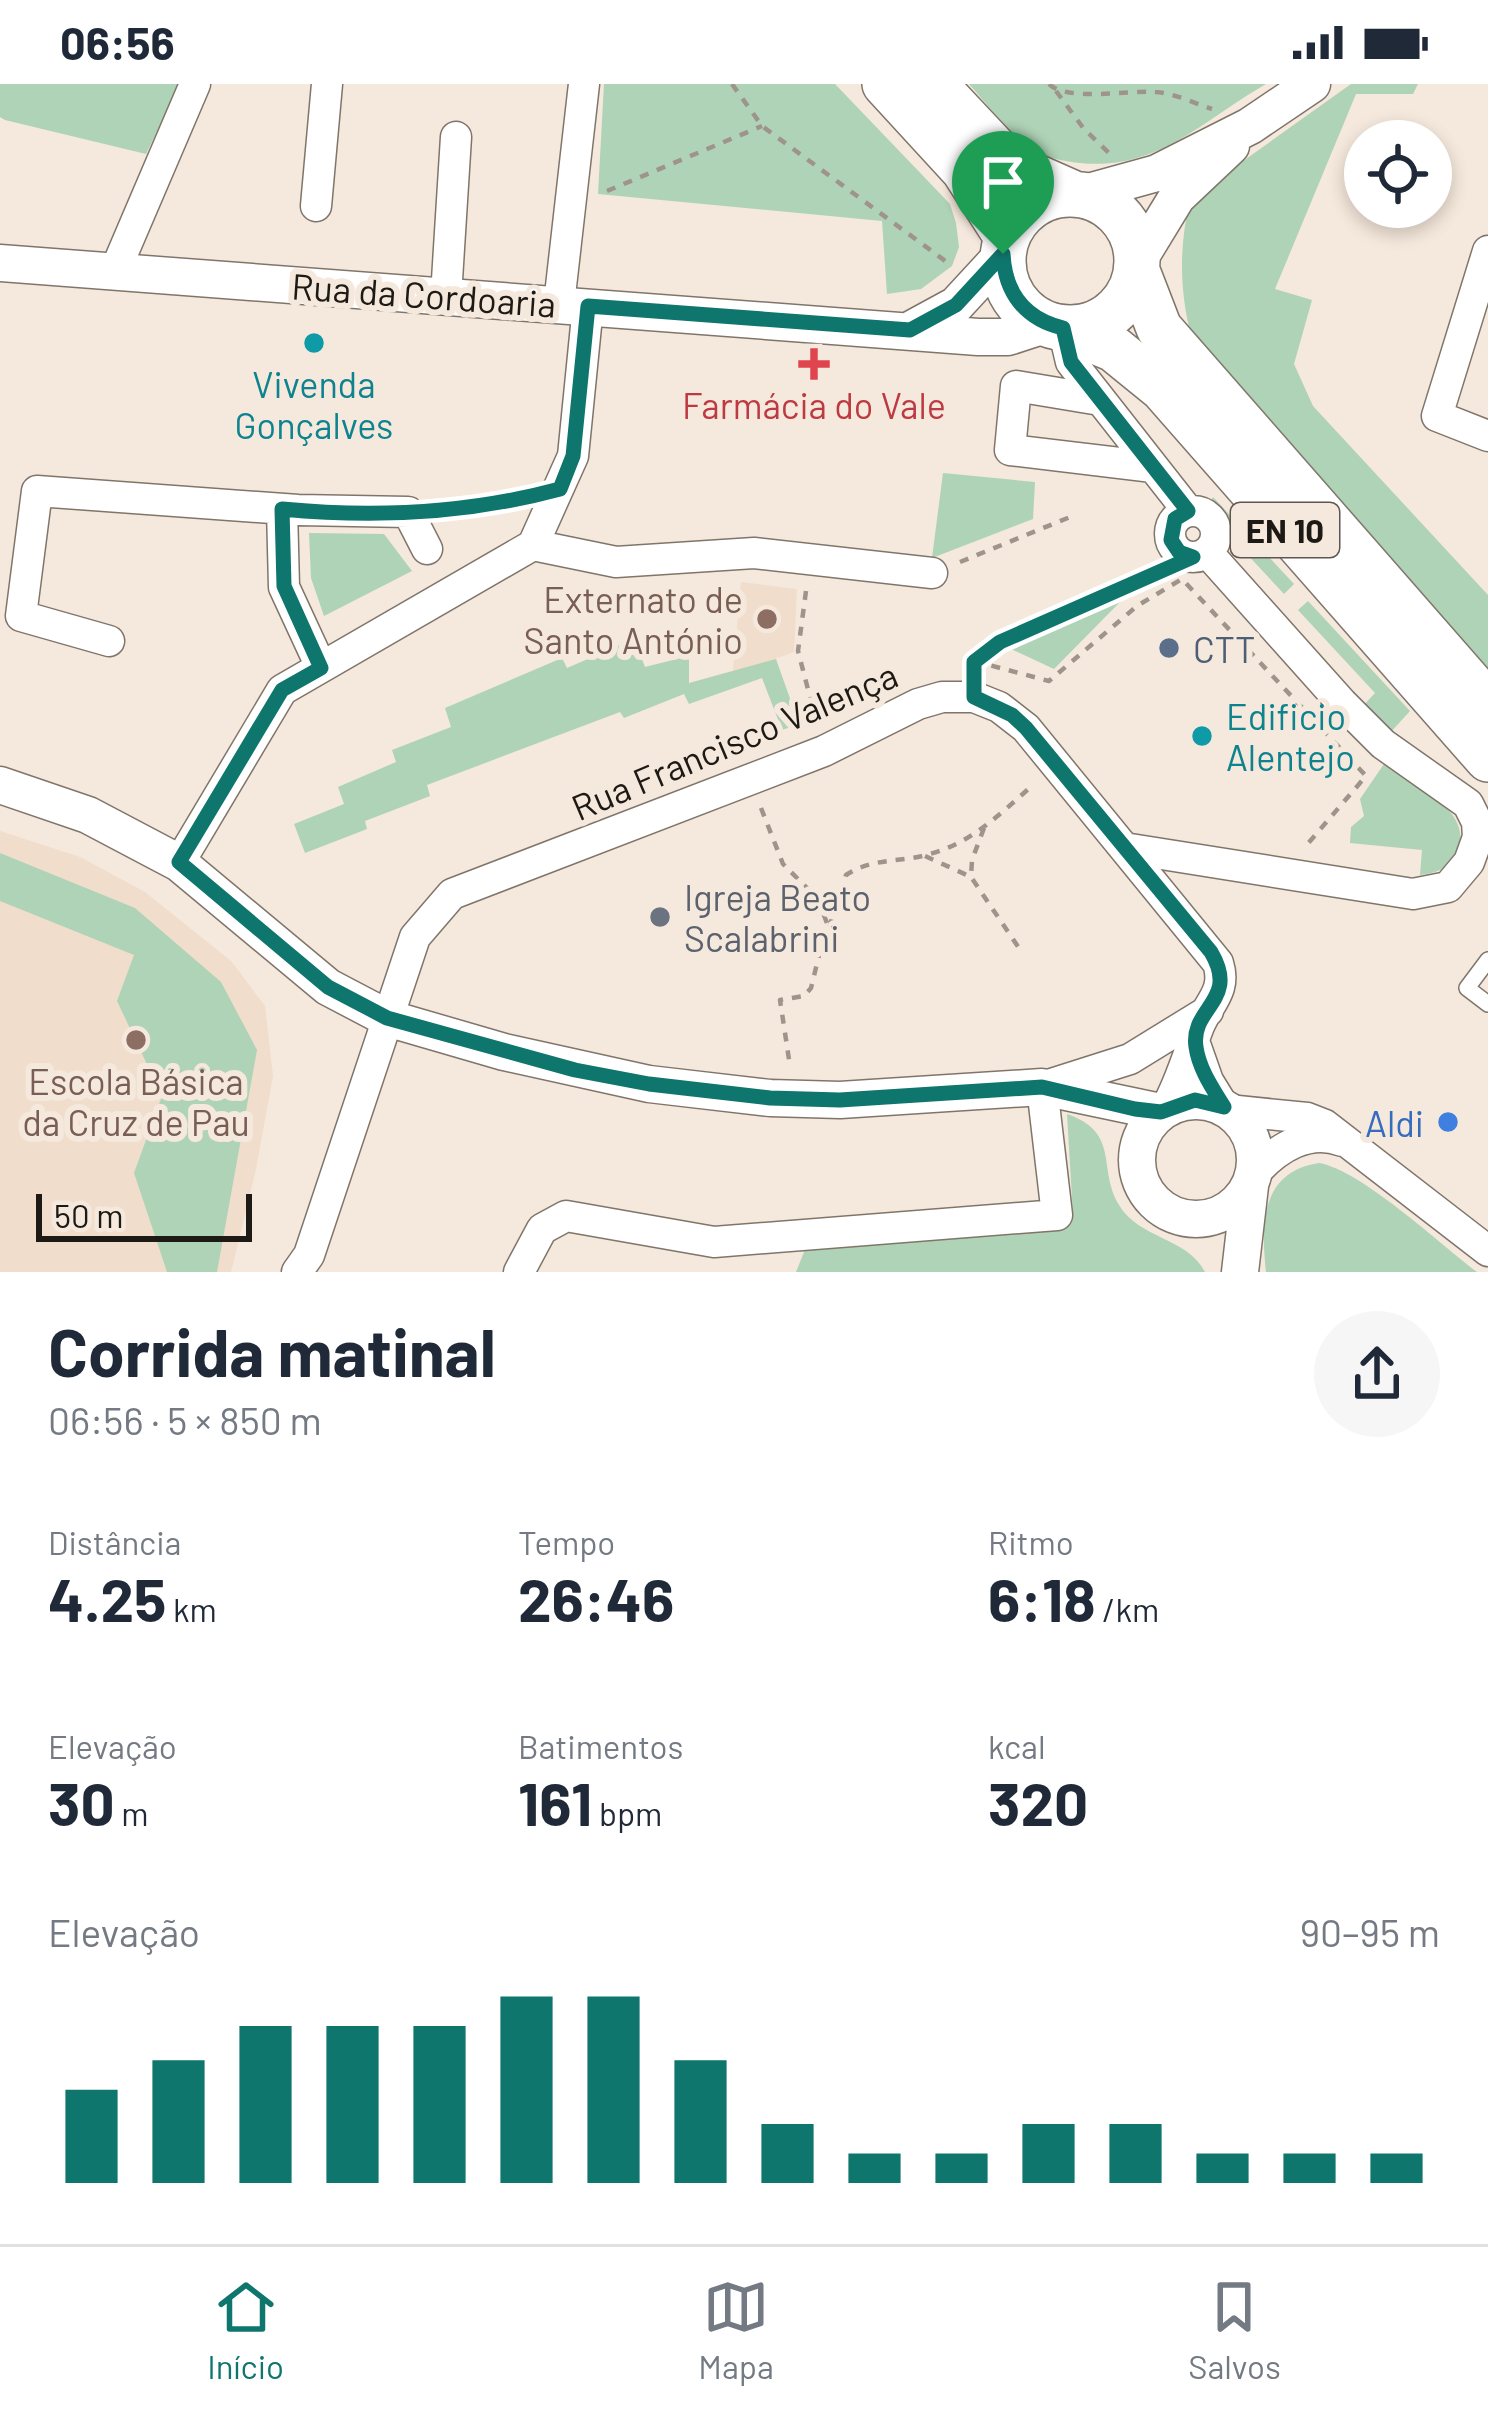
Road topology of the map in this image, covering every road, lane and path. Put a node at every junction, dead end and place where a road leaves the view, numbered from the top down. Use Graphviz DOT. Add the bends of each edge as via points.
graph roads {
  1 [pos="195,84"];
  2 [pos="327,84"];
  3 [pos="584,84"];
  4 [pos="732,84"];
  5 [pos="885,84"];
  6 [pos="934,84"];
  7 [pos="1049,84"];
  8 [pos="1312,84"];
  9 [pos="1056,91"];
  10 [pos="763,126"];
  11 [pos="1250,126"];
  12 [pos="456,137"];
  13 [pos="1157,173"];
  14 [pos="607,191"];
  15 [pos="1077,193"];
  16 [pos="316,206"];
  17 [pos="1005,246"];
  18 [pos="1488,251"];
  19 [pos="0,263"];
  20 [pos="1138,266"];
  21 [pos="116,272"];
  22 [pos="446,296"];
  23 [pos="964,297"];
  24 [pos="573,305"];
  25 [pos="1055,326"];
  26 [pos="915,330"];
  27 [pos="1100,400"];
  28 [pos="1487,430"];
  29 [pos="1153,466"];
  30 [pos="560,489"];
  31 [pos="282,509"];
  32 [pos="408,512"];
  33 [pos="1075,514"];
  34 [pos="533,545"];
  35 [pos="427,549"];
  36 [pos="1200,554"];
  37 [pos="811,561"];
  38 [pos="932,573"];
  39 [pos="109,641"];
  40 [pos="974,662"];
  41 [pos="321,668"];
  42 [pos="974,697"];
  43 [pos="1488,704"];
  44 [pos="824,752"];
  45 [pos="1488,759"];
  46 [pos="1056,765"];
  47 [pos="751,780"];
  48 [pos="0,785"];
  49 [pos="985,827"];
  50 [pos="1483,846"];
  51 [pos="1124,848"];
  52 [pos="925,856"];
  53 [pos="179,862"];
  54 [pos="1281,873"];
  55 [pos="971,877"];
  56 [pos="824,945"];
  57 [pos="1023,954"];
  58 [pos="1488,960"];
  59 [pos="1488,1004"];
  60 [pos="1208,1011"];
  61 [pos="387,1018"];
  62 [pos="1195,1044"];
  63 [pos="1042,1087"];
  64 [pos="840,1100"];
  65 [pos="1098,1100"];
  66 [pos="1226,1108"];
  67 [pos="1164,1110"];
  68 [pos="1348,1144"];
  69 [pos="1136,1162"];
  70 [pos="1252,1179"];
  71 [pos="1170,1214"];
  72 [pos="1488,1251"];
  73 [pos="297,1272"];
  74 [pos="519,1272"];
  75 [pos="1235,1272"];
  1 -- 21 [label="street"];
  2 -- 16 [label="street"];
  3 -- 24 [label="street"];
  4 -- 10 [label="path"];
  5 -- 17 [label="main road, EN 10" via="964,170"];
  6 -- 15 [label="main road, EN 10" via="1011,166"];
  7 -- 9 [label="path"];
  8 -- 11 [label="street"];
  9 -- 11 [label="path" via="1160,92"];
  9 -- 13 [label="path" via="1121,164"];
  10 -- 14 [label="path"];
  10 -- 23 [label="path" via="952,266"];
  11 -- 13 [label="street"];
  11 -- 20 [label="street" via="1177,197"];
  12 -- 22 [label="street"];
  13 -- 15 [label="street"];
  15 -- 17 [label="main road" via="1032,204"];
  15 -- 20 [label="main road, EN 10" via="1122,217"];
  17 -- 23 [label="street"];
  17 -- 25 [label="main road, EN 10" via="1004,272 1018,304"];
  18 -- 28 [label="street" via="1437,416"];
  19 -- 21 [label="street, Rua da Cordoaria"];
  20 -- 25 [label="main road" via="1112,314"];
  20 -- 43 [label="main road, EN 10" via="1159,328"];
  21 -- 22 [label="street, Rua da Cordoaria"];
  22 -- 24 [label="street, Rua da Cordoaria"];
  23 -- 26 [label="street"];
  24 -- 26 [label="street, Rua da Cordoaria"];
  24 -- 30 [label="street" via="573,456"];
  25 -- 26 [label="street, Rua da Cordoaria" via="1008,337"];
  25 -- 27 [label="street"];
  25 -- 45 [label="main road, EN 10" via="1114,349 1162,388"];
  27 -- 29 [label="street"];
  27 -- 29 [label="street" via="1016,386 1010,450"];
  29 -- 36 [label="street" via="1188,511 1214,524 1215,538"];
  30 -- 32 [label="path" via="502,505"];
  30 -- 34 [label="street"];
  31 -- 32 [label="street"];
  31 -- 39 [label="street" via="37,491 21,616"];
  31 -- 41 [label="street" via="284,586"];
  32 -- 35 [label="street"];
  33 -- 38 [label="path"];
  34 -- 37 [label="street" via="616,562 754,553"];
  34 -- 41 [label="street"];
  36 -- 40 [label="path" via="1000,642"];
  36 -- 50 [label="street" via="1383,744 1468,804"];
  37 -- 38 [label="street"];
  37 -- 44 [label="path" via="797,651"];
  40 -- 42 [label="path"];
  40 -- 54 [label="path" via="1049,681 1182,579 1366,776"];
  41 -- 53 [label="street" via="282,690"];
  42 -- 44 [label="street, Rua Francisco Valença" via="918,704"];
  42 -- 46 [label="street" via="1012,715"];
  44 -- 47 [label="street, Rua Francisco Valença"];
  46 -- 49 [label="path"];
  46 -- 51 [label="street"];
  47 -- 56 [label="path" via="783,864 817,898 827,922"];
  47 -- 61 [label="street, Rua Francisco Valença" via="452,894 415,937"];
  48 -- 53 [label="street" via="88,815"];
  49 -- 52 [label="path"];
  49 -- 55 [label="path"];
  50 -- 54 [label="street" via="1435,892"];
  51 -- 54 [label="street"];
  51 -- 60 [label="street" via="1218,963 1219,996"];
  52 -- 55 [label="path"];
  52 -- 56 [label="path" via="880,860 846,875"];
  53 -- 61 [label="street" via="328,987"];
  55 -- 57 [label="path"];
  56 -- 64 [label="path" via="811,988 780,1000 788,1065"];
  58 -- 59 [label="lane" via="1467,988"];
  60 -- 62 [label="street"];
  60 -- 63 [label="street" via="1130,1059"];
  61 -- 64 [label="street" via="649,1084"];
  61 -- 73 [label="street, Rua Francisco Valença"];
  62 -- 66 [label="street"];
  62 -- 67 [label="street"];
  63 -- 64 [label="street"];
  63 -- 65 [label="street"];
  63 -- 74 [label="street" via="1057,1215 714,1242 566,1216 542,1229"];
  65 -- 67 [label="street"];
  65 -- 69 [label="street"];
  66 -- 67 [label="street" via="1195,1100"];
  66 -- 68 [label="street" via="1307,1118"];
  66 -- 70 [label="street" via="1254,1144"];
  67 -- 69 [label="street" via="1142,1134"];
  68 -- 70 [label="street" via="1300,1140"];
  68 -- 72 [label="street"];
  69 -- 71 [label="street" via="1146,1192"];
  70 -- 71 [label="street" via="1216,1216"];
  70 -- 75 [label="street"];
  71 -- 75 [label="street"];
}
